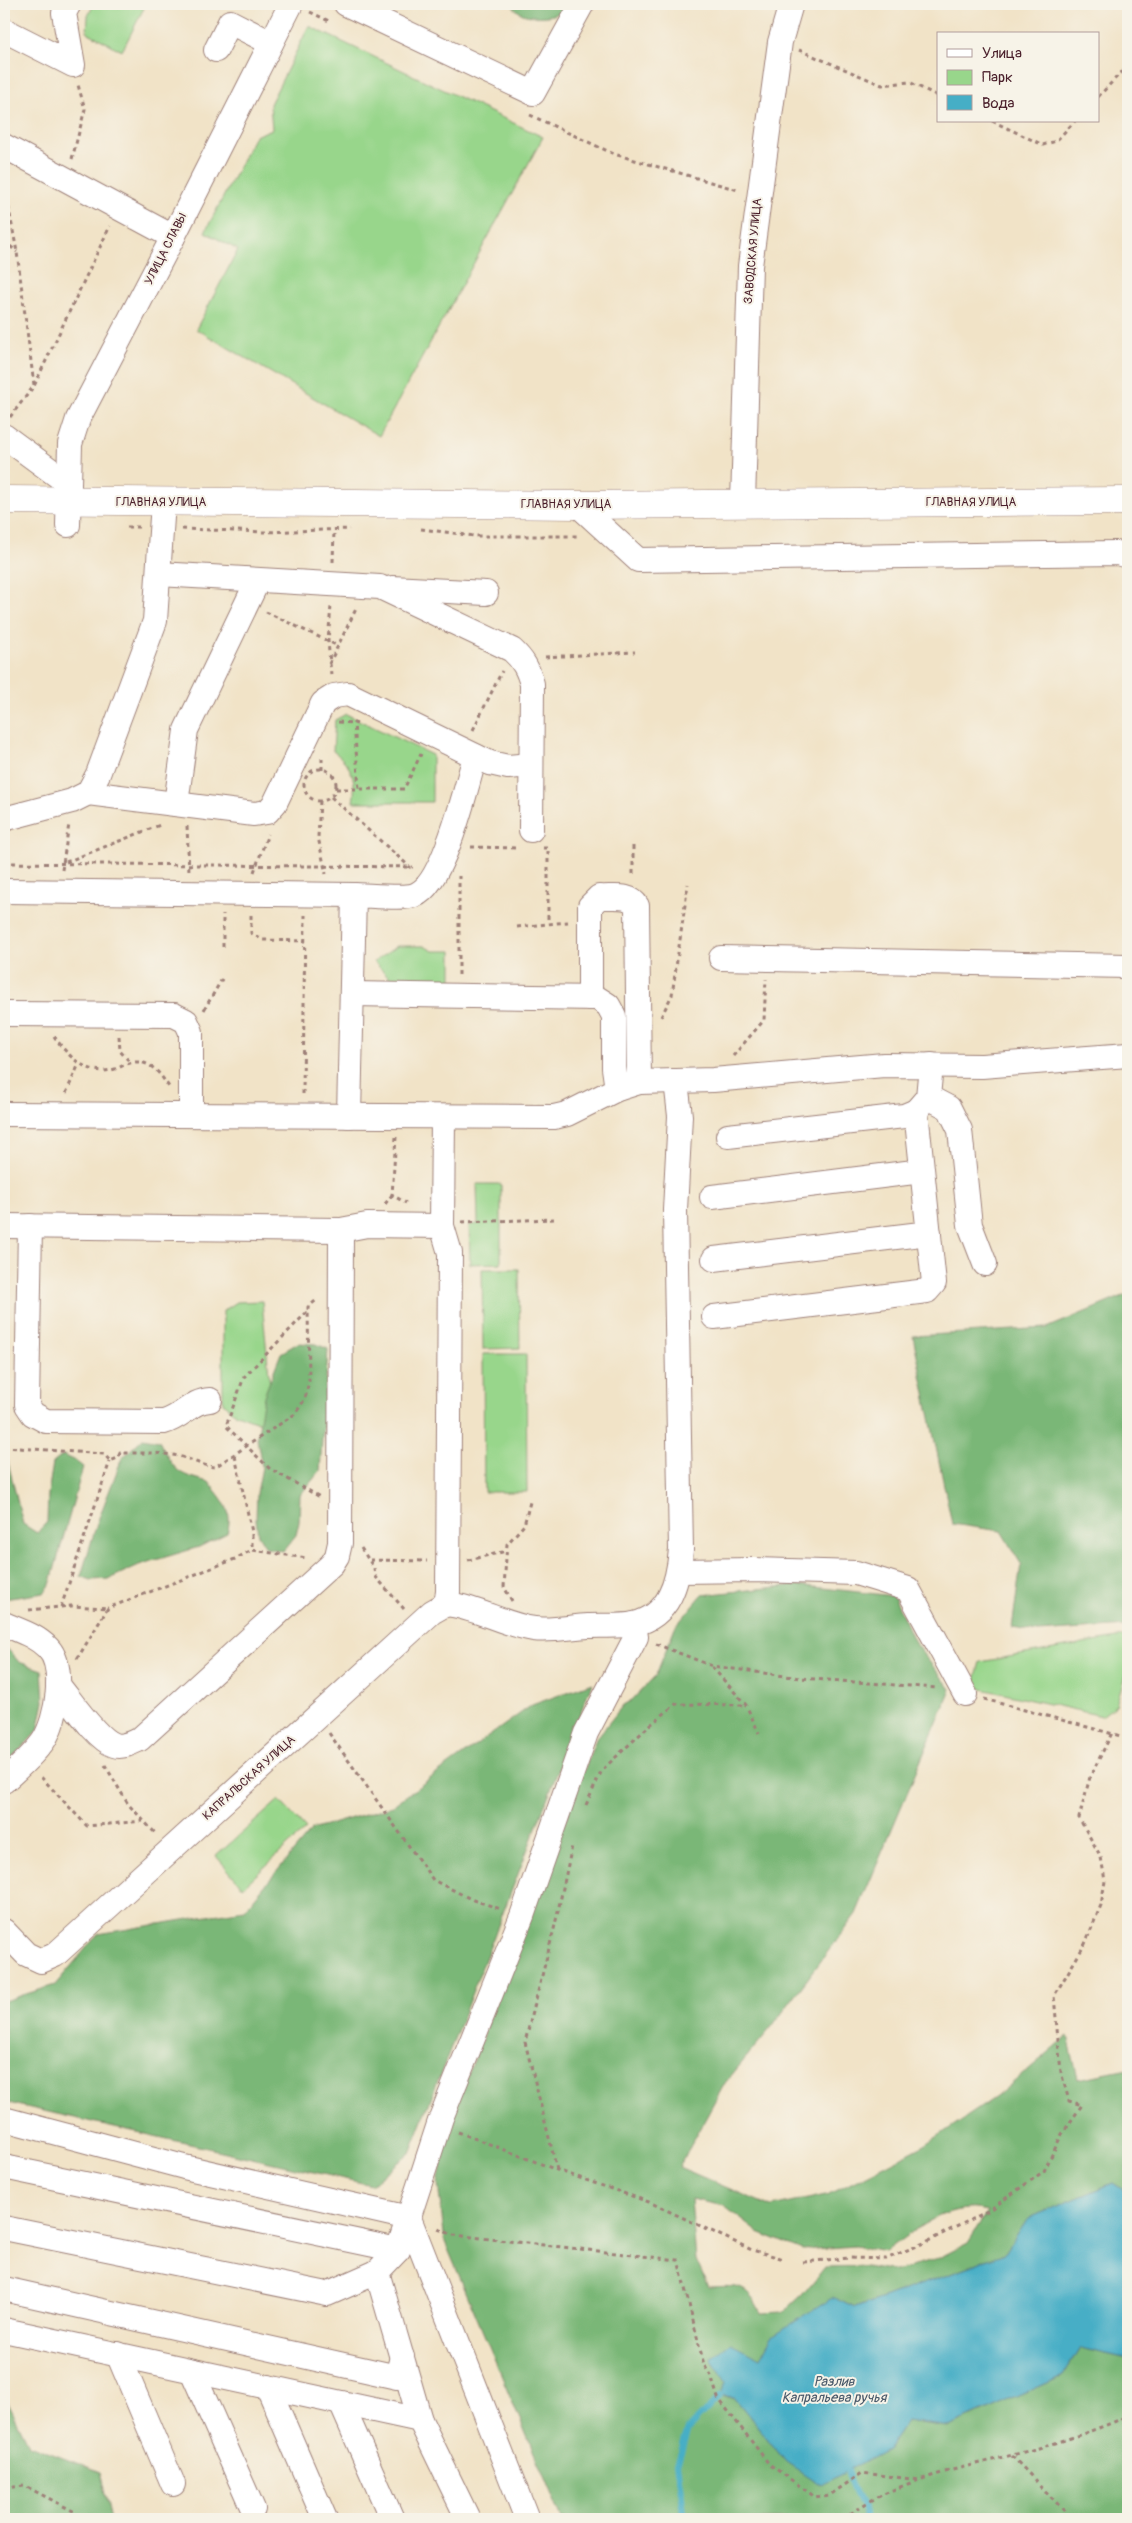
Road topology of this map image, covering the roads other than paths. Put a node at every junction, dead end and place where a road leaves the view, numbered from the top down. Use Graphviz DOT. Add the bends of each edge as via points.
graph roads {
  1 [pos="69,4"];
  2 [pos="290,4"];
  3 [pos="346,4"];
  4 [pos="582,4"];
  5 [pos="791,4"];
  6 [pos="4,30"];
  7 [pos="271,43"];
  8 [pos="216,50"];
  9 [pos="4,146"];
  10 [pos="173,237"];
  11 [pos="6,427"];
  12 [pos="4,500"];
  13 [pos="1128,501"];
  14 [pos="743,502"];
  15 [pos="68,503"];
  16 [pos="578,505"];
  17 [pos="162,515"];
  18 [pos="1128,556"];
  19 [pos="159,574"];
  20 [pos="258,580"];
  21 [pos="373,587"];
  22 [pos="486,593"];
  23 [pos="469,753"];
  24 [pos="531,765"];
  25 [pos="80,797"];
  26 [pos="183,808"];
  27 [pos="4,819"];
  28 [pos="530,842"];
  29 [pos="4,891"];
  30 [pos="354,895"];
  31 [pos="721,958"];
  32 [pos="1128,966"];
  33 [pos="352,994"];
  34 [pos="590,998"];
  35 [pos="4,1014"];
  36 [pos="1128,1055"];
  37 [pos="931,1066"];
  38 [pos="676,1081"];
  39 [pos="628,1085"];
  40 [pos="922,1104"];
  41 [pos="4,1114"];
  42 [pos="191,1115"];
  43 [pos="349,1116"];
  44 [pos="443,1117"];
  45 [pos="728,1136"];
  46 [pos="922,1171"];
  47 [pos="712,1197"];
  48 [pos="4,1226"];
  49 [pos="30,1226"];
  50 [pos="442,1226"];
  51 [pos="341,1230"];
  52 [pos="929,1233"];
  53 [pos="714,1259"];
  54 [pos="985,1264"];
  55 [pos="714,1317"];
  56 [pos="210,1400"];
  57 [pos="679,1571"];
  58 [pos="446,1604"];
  59 [pos="4,1624"];
  60 [pos="635,1631"];
  61 [pos="58,1685"];
  62 [pos="965,1694"];
  63 [pos="4,1781"];
  64 [pos="4,1931"];
  65 [pos="4,2119"];
  66 [pos="4,2167"];
  67 [pos="409,2218"];
  68 [pos="4,2228"];
  69 [pos="398,2250"];
  70 [pos="377,2272"];
  71 [pos="4,2289"];
  72 [pos="4,2330"];
  73 [pos="118,2354"];
  74 [pos="402,2358"];
  75 [pos="192,2371"];
  76 [pos="268,2387"];
  77 [pos="341,2403"];
  78 [pos="420,2420"];
  79 [pos="173,2484"];
  80 [pos="253,2509"];
  81 [pos="325,2519"];
  82 [pos="392,2519"];
  83 [pos="468,2519"];
  84 [pos="527,2519"];
  1 -- 6 [label="street" via="64,13 73,65"];
  2 -- 7 [label="street, УЛИЦА СЛАВЫ"];
  3 -- 4 [label="street" via="533,93"];
  5 -- 14 [label="street, ЗАВОДСКАЯ УЛИЦА" via="780,42 750,266"];
  7 -- 8 [label="street" via="230,22"];
  7 -- 10 [label="street, УЛИЦА СЛАВЫ"];
  9 -- 10 [label="street"];
  10 -- 15 [label="street, УЛИЦА СЛАВЫ" via="96,396 78,418 70,444"];
  11 -- 15 [label="street"];
  12 -- 15 [label="main road, ГЛАВНАЯ УЛИЦА"];
  13 -- 14 [label="main road, ГЛАВНАЯ УЛИЦА"];
  14 -- 16 [label="main road, ГЛАВНАЯ УЛИЦА"];
  15 -- 17 [label="main road, ГЛАВНАЯ УЛИЦА"];
  16 -- 17 [label="main road, ГЛАВНАЯ УЛИЦА"];
  16 -- 18 [label="street" via="638,560 1117,553"];
  17 -- 19 [label="street"];
  19 -- 20 [label="street"];
  19 -- 25 [label="street" via="153,626 98,774"];
  20 -- 21 [label="street"];
  20 -- 26 [label="street" via="186,730"];
  21 -- 22 [label="street"];
  21 -- 24 [label="street" via="517,654 529,671 532,684"];
  23 -- 24 [label="street" via="508,767"];
  23 -- 26 [label="street" via="348,694 334,696 323,703 276,803 267,812 254,814"];
  23 -- 30 [label="street" via="448,867 427,888 414,895"];
  24 -- 28 [label="street"];
  25 -- 26 [label="street"];
  25 -- 27 [label="street"];
  29 -- 30 [label="street"];
  30 -- 33 [label="street"];
  31 -- 32 [label="street"];
  33 -- 34 [label="street"];
  33 -- 43 [label="street"];
  34 -- 39 [label="street" via="597,998 608,1005 614,1016 614,1068"];
  34 -- 39 [label="street" via="590,906 599,897 629,898 637,906 639,1029"];
  35 -- 42 [label="street" via="174,1015 186,1021 191,1032"];
  36 -- 37 [label="street" via="982,1066"];
  37 -- 38 [label="street" via="884,1065"];
  37 -- 40 [label="street"];
  38 -- 39 [label="street"];
  38 -- 57 [label="street" via="680,1116 675,1210"];
  39 -- 44 [label="street" via="554,1117"];
  40 -- 45 [label="street" via="904,1116"];
  40 -- 46 [label="street"];
  40 -- 54 [label="street" via="950,1108 960,1130 970,1225"];
  41 -- 42 [label="street"];
  42 -- 43 [label="street"];
  43 -- 44 [label="street"];
  44 -- 50 [label="street"];
  46 -- 47 [label="street"];
  46 -- 52 [label="street"];
  48 -- 49 [label="street"];
  49 -- 51 [label="street"];
  49 -- 56 [label="street" via="27,1405 33,1414 46,1421 164,1422 176,1419 200,1400"];
  50 -- 51 [label="street" via="367,1225"];
  50 -- 58 [label="street" via="450,1253"];
  51 -- 61 [label="street" via="340,1543 337,1556 140,1740 125,1746 113,1745 99,1735"];
  52 -- 53 [label="street"];
  52 -- 55 [label="street" via="934,1283 927,1291"];
  57 -- 60 [label="street" via="672,1596"];
  57 -- 62 [label="street" via="856,1573 908,1589"];
  58 -- 60 [label="street" via="464,1606 535,1629"];
  58 -- 64 [label="street, КАПРАЛЬСКАЯ УЛИЦА" via="418,1624 55,1956 41,1961 26,1954"];
  59 -- 61 [label="street" via="35,1636 50,1649 57,1668"];
  60 -- 67 [label="street" via="586,1733 522,1916 442,2118"];
  61 -- 63 [label="street" via="45,1738"];
  65 -- 67 [label="street" via="184,2167"];
  66 -- 69 [label="street"];
  67 -- 69 [label="street"];
  67 -- 84 [label="street"];
  68 -- 70 [label="street" via="327,2294"];
  69 -- 70 [label="street"];
  70 -- 74 [label="street"];
  71 -- 74 [label="street" via="397,2377"];
  72 -- 73 [label="street"];
  73 -- 75 [label="street"];
  73 -- 79 [label="street"];
  74 -- 78 [label="street"];
  75 -- 76 [label="street"];
  75 -- 80 [label="street"];
  76 -- 77 [label="street"];
  76 -- 81 [label="street"];
  77 -- 78 [label="street"];
  77 -- 82 [label="street"];
  78 -- 83 [label="street"];
}
